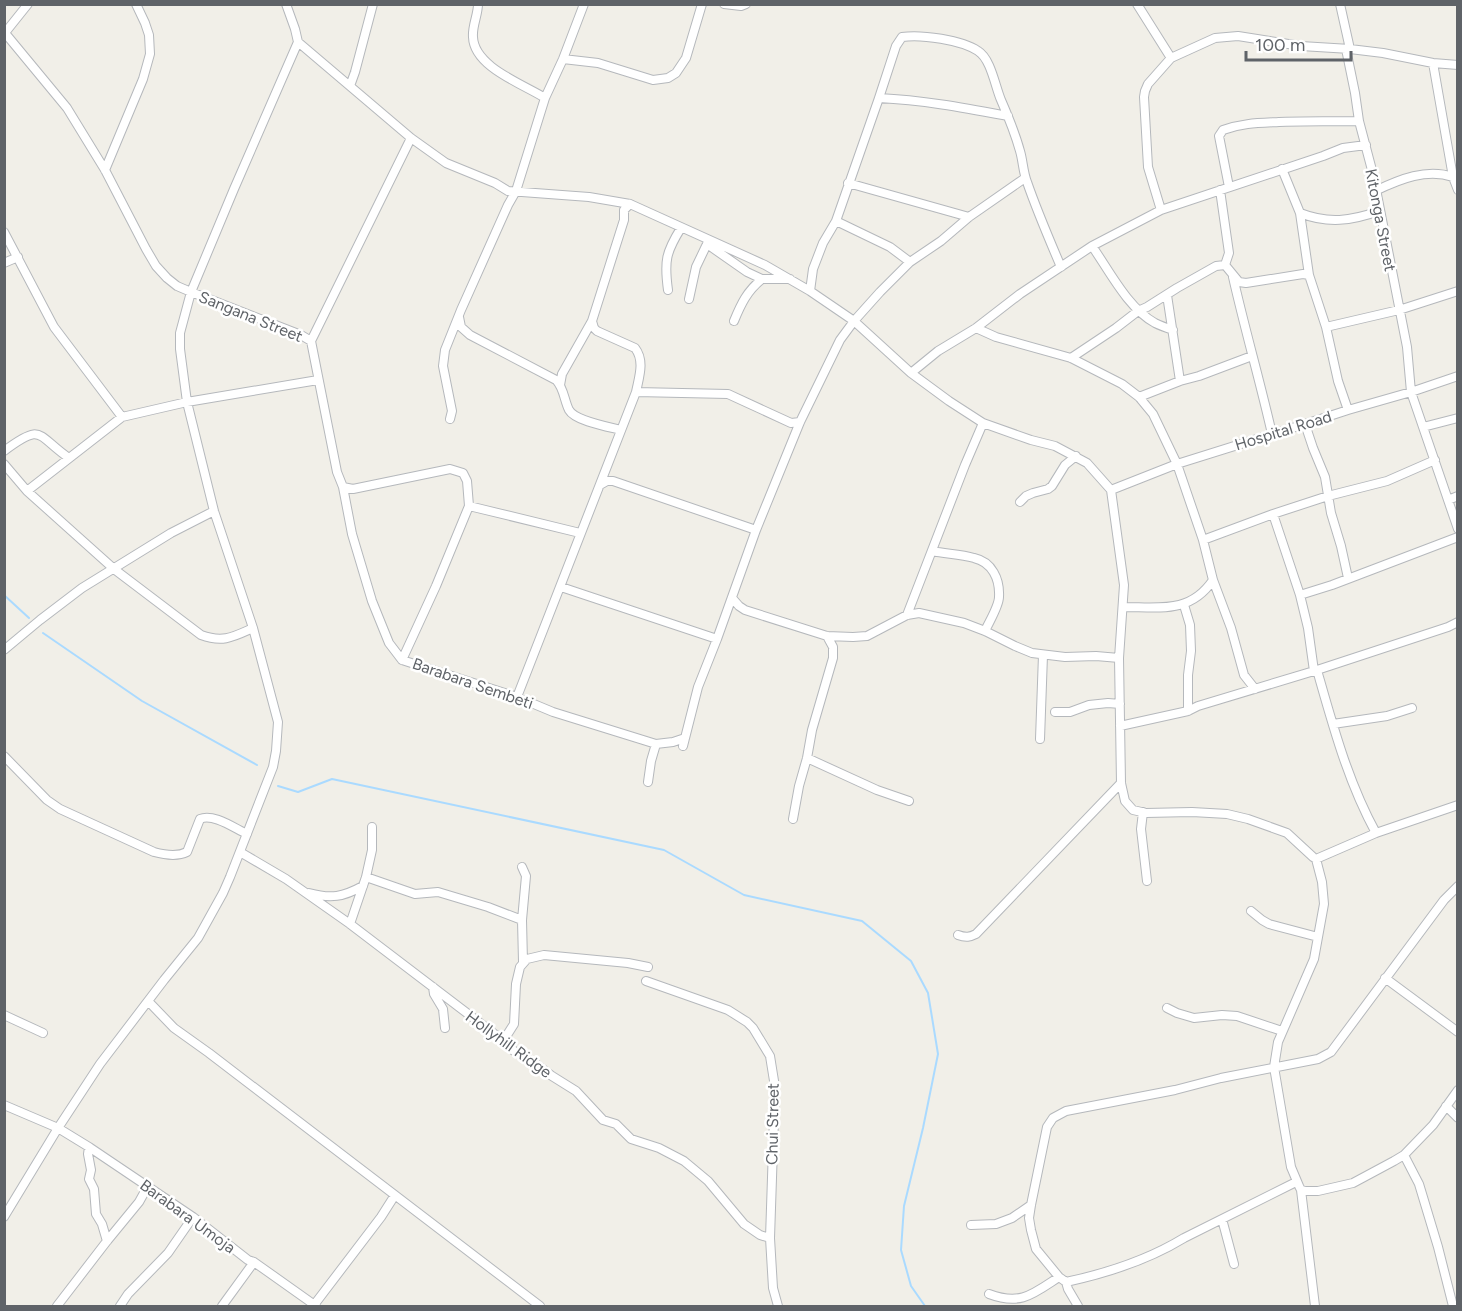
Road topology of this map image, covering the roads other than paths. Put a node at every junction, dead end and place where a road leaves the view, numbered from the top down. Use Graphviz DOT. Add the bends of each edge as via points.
graph roads {
  1 [pos="28,4"];
  2 [pos="136,4"];
  3 [pos="285,4"];
  4 [pos="373,4"];
  5 [pos="478,4"];
  6 [pos="584,4"];
  7 [pos="702,4"];
  8 [pos="724,4"];
  9 [pos="746,4"];
  10 [pos="1137,4"];
  11 [pos="1340,4"];
  12 [pos="5,34"];
  13 [pos="298,42"];
  14 [pos="1348,49"];
  15 [pos="1171,58"];
  16 [pos="563,59"];
  17 [pos="1433,63"];
  18 [pos="1458,65"];
  19 [pos="350,86"];
  20 [pos="545,98"];
  21 [pos="879,98"];
  22 [pos="1008,116"];
  23 [pos="1359,121"];
  24 [pos="411,138"];
  25 [pos="1366,145"];
  26 [pos="1454,150"];
  27 [pos="1282,169"];
  28 [pos="105,170"];
  29 [pos="1453,177"];
  30 [pos="1025,178"];
  31 [pos="848,183"];
  32 [pos="1229,187"];
  33 [pos="1220,190"];
  34 [pos="1458,190"];
  35 [pos="516,191"];
  36 [pos="1376,191"];
  37 [pos="630,204"];
  38 [pos="1161,210"];
  39 [pos="1379,211"];
  40 [pos="1300,213"];
  41 [pos="969,217"];
  42 [pos="836,221"];
  43 [pos="681,228"];
  44 [pos="4,232"];
  45 [pos="709,242"];
  46 [pos="1092,246"];
  47 [pos="18,257"];
  48 [pos="910,262"];
  49 [pos="4,263"];
  50 [pos="1225,265"];
  51 [pos="1061,267"];
  52 [pos="1233,275"];
  53 [pos="1309,275"];
  54 [pos="762,279"];
  55 [pos="791,279"];
  56 [pos="668,290"];
  57 [pos="810,291"];
  58 [pos="1458,291"];
  59 [pos="191,292"];
  60 [pos="1167,295"];
  61 [pos="688,299"];
  62 [pos="1399,309"];
  63 [pos="1138,311"];
  64 [pos="459,315"];
  65 [pos="592,321"];
  66 [pos="734,321"];
  67 [pos="854,321"];
  68 [pos="1326,327"];
  69 [pos="976,328"];
  70 [pos="1173,330"];
  71 [pos="311,341"];
  72 [pos="1252,356"];
  73 [pos="1071,358"];
  74 [pos="911,373"];
  75 [pos="1458,376"];
  76 [pos="318,380"];
  77 [pos="1180,381"];
  78 [pos="561,385"];
  79 [pos="636,392"];
  80 [pos="1411,392"];
  81 [pos="1139,397"];
  82 [pos="187,402"];
  83 [pos="1348,410"];
  84 [pos="122,417"];
  85 [pos="1458,418"];
  86 [pos="450,419"];
  87 [pos="800,422"];
  88 [pos="984,423"];
  89 [pos="1305,424"];
  90 [pos="1423,428"];
  91 [pos="621,430"];
  92 [pos="1272,434"];
  93 [pos="4,451"];
  94 [pos="1076,456"];
  95 [pos="69,458"];
  96 [pos="1435,460"];
  97 [pos="4,464"];
  98 [pos="1177,464"];
  99 [pos="600,484"];
  100 [pos="343,487"];
  101 [pos="1111,490"];
  102 [pos="27,492"];
  103 [pos="1328,496"];
  104 [pos="1458,496"];
  105 [pos="1448,500"];
  106 [pos="1020,502"];
  107 [pos="469,506"];
  108 [pos="213,511"];
  109 [pos="1273,514"];
  110 [pos="1458,529"];
  111 [pos="756,530"];
  112 [pos="580,533"];
  113 [pos="1458,537"];
  114 [pos="1203,540"];
  115 [pos="932,551"];
  116 [pos="114,569"];
  117 [pos="1348,578"];
  118 [pos="1213,580"];
  119 [pos="561,586"];
  120 [pos="1300,595"];
  121 [pos="732,598"];
  122 [pos="1184,605"];
  123 [pos="1123,607"];
  124 [pos="907,615"];
  125 [pos="1458,622"];
  126 [pos="253,628"];
  127 [pos="985,631"];
  128 [pos="827,636"];
  129 [pos="717,639"];
  130 [pos="4,650"];
  131 [pos="1043,655"];
  132 [pos="1119,658"];
  133 [pos="402,660"];
  134 [pos="1316,670"];
  135 [pos="1255,689"];
  136 [pos="518,697"];
  137 [pos="1120,704"];
  138 [pos="1412,708"];
  139 [pos="1188,711"];
  140 [pos="1055,712"];
  141 [pos="1333,724"];
  142 [pos="1120,726"];
  143 [pos="1040,739"];
  144 [pos="656,744"];
  145 [pos="4,756"];
  146 [pos="807,758"];
  147 [pos="648,782"];
  148 [pos="1121,783"];
  149 [pos="909,801"];
  150 [pos="1458,805"];
  151 [pos="1143,812"];
  152 [pos="794,819"];
  153 [pos="372,827"];
  154 [pos="1376,833"];
  155 [pos="247,834"];
  156 [pos="240,852"];
  157 [pos="1316,859"];
  158 [pos="522,867"];
  159 [pos="1147,881"];
  160 [pos="365,882"];
  161 [pos="1458,886"];
  162 [pos="304,892"];
  163 [pos="1251,911"];
  164 [pos="522,920"];
  165 [pos="350,924"];
  166 [pos="958,935"];
  167 [pos="1318,937"];
  168 [pos="523,962"];
  169 [pos="648,967"];
  170 [pos="1384,978"];
  171 [pos="646,981"];
  172 [pos="433,987"];
  173 [pos="148,1001"];
  174 [pos="1167,1008"];
  175 [pos="4,1015"];
  176 [pos="445,1028"];
  177 [pos="1282,1031"];
  178 [pos="1458,1032"];
  179 [pos="43,1033"];
  180 [pos="501,1039"];
  181 [pos="1275,1067"];
  182 [pos="1458,1090"];
  183 [pos="4,1105"];
  184 [pos="1446,1106"];
  185 [pos="1458,1118"];
  186 [pos="58,1128"];
  187 [pos="89,1147"];
  188 [pos="1404,1155"];
  189 [pos="144,1184"];
  190 [pos="1299,1186"];
  191 [pos="395,1195"];
  192 [pos="1031,1205"];
  193 [pos="4,1217"];
  194 [pos="193,1217"];
  195 [pos="1222,1219"];
  196 [pos="971,1225"];
  197 [pos="770,1238"];
  198 [pos="107,1241"];
  199 [pos="254,1262"];
  200 [pos="1234,1264"];
  201 [pos="1062,1279"];
  202 [pos="989,1294"];
  203 [pos="57,1306"];
  204 [pos="120,1306"];
  205 [pos="222,1306"];
  206 [pos="315,1306"];
  207 [pos="540,1306"];
  208 [pos="778,1306"];
  209 [pos="1078,1306"];
  210 [pos="1315,1306"];
  211 [pos="1453,1306"];
  1 -- 12 [label="street"];
  2 -- 28 [label="street" via="149,35 150,54"];
  3 -- 13 [label="street"];
  4 -- 19 [label="street"];
  5 -- 20 [label="street" via="472,36 475,50 498,72"];
  6 -- 16 [label="street"];
  7 -- 16 [label="street" via="686,58 668,78 653,80 598,63"];
  8 -- 9 [label="street"];
  10 -- 15 [label="street"];
  11 -- 14 [label="street, Kitonga Street"];
  12 -- 28 [label="street, Sangana Street" via="67,108"];
  13 -- 19 [label="street"];
  13 -- 59 [label="street"];
  14 -- 15 [label="street" via="1238,36 1215,38"];
  14 -- 17 [label="street"];
  14 -- 23 [label="street, Kitonga Street"];
  15 -- 38 [label="street" via="1148,84 1144,97 1148,167"];
  16 -- 20 [label="street"];
  17 -- 18 [label="street"];
  17 -- 26 [label="street" via="1439,101"];
  19 -- 24 [label="street"];
  20 -- 35 [label="street"];
  21 -- 22 [label="street"];
  21 -- 22 [label="street" via="902,36 927,35 979,51"];
  21 -- 31 [label="street"];
  22 -- 30 [label="street" via="1021,152"];
  23 -- 25 [label="street, Kitonga Street"];
  23 -- 32 [label="street" via="1252,123 1223,130 1220,136"];
  24 -- 35 [label="street" via="446,163"];
  24 -- 71 [label="street"];
  25 -- 27 [label="street" via="1343,148"];
  25 -- 36 [label="street, Kitonga Street"];
  26 -- 29 [label="street"];
  27 -- 32 [label="street"];
  27 -- 40 [label="street"];
  28 -- 59 [label="street, Sangana Street" via="156,266 172,282"];
  29 -- 34 [label="street"];
  29 -- 36 [label="street" via="1434,172"];
  30 -- 41 [label="street, Barabara Sembeti"];
  30 -- 51 [label="street"];
  31 -- 41 [label="street"];
  31 -- 42 [label="street"];
  32 -- 33 [label="street"];
  33 -- 38 [label="street"];
  33 -- 50 [label="street" via="1229,253"];
  35 -- 37 [label="street"];
  35 -- 64 [label="street"];
  36 -- 39 [label="street, Kitonga Street"];
  37 -- 43 [label="street"];
  37 -- 65 [label="street" via="624,210"];
  38 -- 46 [label="street"];
  39 -- 40 [label="street" via="1334,221"];
  39 -- 62 [label="street, Kitonga Street"];
  40 -- 53 [label="street"];
  41 -- 48 [label="street, Barabara Sembeti"];
  42 -- 48 [label="street" via="890,247"];
  42 -- 57 [label="street" via="819,252"];
  43 -- 45 [label="street"];
  43 -- 56 [label="street" via="666,258"];
  44 -- 47 [label="street"];
  45 -- 54 [label="street"];
  45 -- 55 [label="street"];
  45 -- 61 [label="street" via="696,267"];
  46 -- 51 [label="street"];
  46 -- 63 [label="street"];
  47 -- 49 [label="street"];
  47 -- 84 [label="street" via="54,327"];
  48 -- 67 [label="street, Barabara Sembeti"];
  50 -- 52 [label="street"];
  50 -- 60 [label="street" via="1216,266"];
  51 -- 69 [label="street"];
  52 -- 53 [label="street" via="1246,283 1293,274"];
  52 -- 72 [label="street"];
  53 -- 68 [label="street"];
  54 -- 55 [label="street"];
  54 -- 66 [label="street" via="749,291"];
  55 -- 57 [label="street"];
  57 -- 67 [label="street"];
  58 -- 62 [label="street"];
  59 -- 71 [label="street, Sangana Street"];
  59 -- 82 [label="street" via="180,333"];
  60 -- 63 [label="street"];
  60 -- 70 [label="street"];
  62 -- 68 [label="street"];
  62 -- 80 [label="street, Kitonga Street"];
  63 -- 70 [label="street"];
  63 -- 73 [label="street"];
  64 -- 78 [label="street" via="461,327 470,335"];
  64 -- 86 [label="street" via="444,358"];
  65 -- 78 [label="street" via="562,374"];
  65 -- 79 [label="street" via="597,330 639,352"];
  67 -- 74 [label="street"];
  67 -- 87 [label="street, Barabara Sembeti" via="840,340"];
  68 -- 83 [label="street"];
  69 -- 73 [label="street"];
  69 -- 74 [label="street"];
  70 -- 77 [label="street"];
  71 -- 76 [label="street, Barabara Sembeti"];
  72 -- 77 [label="street"];
  72 -- 92 [label="street"];
  73 -- 81 [label="street"];
  74 -- 88 [label="street"];
  75 -- 80 [label="street, Hospital Road"];
  76 -- 82 [label="street"];
  76 -- 100 [label="street, Barabara Sembeti"];
  77 -- 81 [label="street"];
  78 -- 91 [label="street" via="572,414"];
  79 -- 87 [label="street" via="728,394 791,423"];
  79 -- 91 [label="street"];
  80 -- 83 [label="street, Hospital Road"];
  80 -- 90 [label="street, Kitonga Street"];
  81 -- 98 [label="street" via="1153,414"];
  82 -- 84 [label="street"];
  82 -- 108 [label="street"];
  83 -- 89 [label="street, Hospital Road"];
  84 -- 95 [label="street"];
  85 -- 90 [label="street"];
  87 -- 111 [label="street, Barabara Sembeti"];
  88 -- 94 [label="street"];
  88 -- 115 [label="street"];
  89 -- 92 [label="street, Hospital Road"];
  89 -- 103 [label="street"];
  90 -- 96 [label="street, Kitonga Street"];
  91 -- 99 [label="street"];
  92 -- 98 [label="street, Hospital Road"];
  93 -- 95 [label="street" via="22,438 39,434"];
  94 -- 101 [label="street"];
  94 -- 106 [label="street" via="1052,486"];
  95 -- 102 [label="street"];
  96 -- 103 [label="street" via="1387,480"];
  96 -- 105 [label="street, Kitonga Street"];
  97 -- 102 [label="street"];
  98 -- 101 [label="street, Hospital Road"];
  98 -- 114 [label="street"];
  99 -- 111 [label="street" via="613,482"];
  99 -- 112 [label="street"];
  100 -- 107 [label="street" via="353,489 450,469 465,476"];
  100 -- 133 [label="street, Barabara Sembeti" via="372,601 389,643"];
  101 -- 123 [label="street" via="1124,585"];
  102 -- 116 [label="street"];
  103 -- 109 [label="street"];
  103 -- 117 [label="street"];
  104 -- 105 [label="street"];
  105 -- 110 [label="street, Kitonga Street"];
  107 -- 112 [label="street"];
  107 -- 133 [label="street"];
  108 -- 116 [label="street"];
  108 -- 126 [label="street"];
  109 -- 114 [label="street"];
  109 -- 120 [label="street"];
  111 -- 121 [label="street, Barabara Sembeti"];
  112 -- 119 [label="street"];
  113 -- 117 [label="street"];
  114 -- 118 [label="street"];
  115 -- 124 [label="street"];
  115 -- 127 [label="street" via="974,558 990,566 996,576 999,598"];
  116 -- 126 [label="street" via="201,635 231,638"];
  116 -- 130 [label="street" via="82,588"];
  117 -- 120 [label="street"];
  118 -- 122 [label="street" via="1207,590"];
  118 -- 135 [label="street" via="1244,675"];
  119 -- 129 [label="street"];
  119 -- 136 [label="street"];
  120 -- 134 [label="street"];
  121 -- 128 [label="street" via="745,610"];
  121 -- 129 [label="street, Barabara Sembeti"];
  122 -- 123 [label="street"];
  122 -- 139 [label="street" via="1191,651"];
  123 -- 132 [label="street"];
  124 -- 127 [label="street" via="920,613"];
  124 -- 128 [label="street" via="867,636"];
  125 -- 134 [label="street"];
  126 -- 155 [label="street" via="276,713 278,736 273,767"];
  127 -- 131 [label="street"];
  128 -- 146 [label="street" via="833,658"];
  129 -- 144 [label="street, Barabara Sembeti" via="698,687 684,742"];
  131 -- 132 [label="street"];
  131 -- 143 [label="street"];
  132 -- 137 [label="street"];
  133 -- 136 [label="street, Barabara Sembeti"];
  134 -- 135 [label="street"];
  134 -- 141 [label="street"];
  135 -- 139 [label="street"];
  136 -- 144 [label="street, Barabara Sembeti"];
  137 -- 140 [label="street"];
  137 -- 142 [label="street"];
  138 -- 141 [label="street"];
  139 -- 142 [label="street"];
  141 -- 154 [label="street" via="1356,792"];
  142 -- 148 [label="street"];
  144 -- 147 [label="street"];
  145 -- 155 [label="street" via="60,809 154,852 187,852 200,819 206,816"];
  146 -- 149 [label="street"];
  146 -- 152 [label="street"];
  148 -- 151 [label="street" via="1125,801 1133,810"];
  148 -- 166 [label="street" via="976,934 965,938"];
  150 -- 154 [label="street"];
  151 -- 157 [label="street" via="1227,814 1248,819 1287,833"];
  151 -- 159 [label="street"];
  153 -- 160 [label="street"];
  154 -- 157 [label="street"];
  155 -- 156 [label="street"];
  156 -- 162 [label="street, Hollyhill Ridge"];
  156 -- 173 [label="street" via="198,938"];
  157 -- 167 [label="street" via="1324,904"];
  158 -- 164 [label="street" via="526,876"];
  160 -- 162 [label="street" via="350,893 332,897"];
  160 -- 164 [label="street" via="415,894 438,892"];
  160 -- 165 [label="street"];
  161 -- 170 [label="street"];
  162 -- 165 [label="street, Hollyhill Ridge"];
  163 -- 167 [label="street" via="1269,924"];
  164 -- 168 [label="street"];
  165 -- 172 [label="street, Hollyhill Ridge"];
  167 -- 177 [label="street" via="1314,959"];
  168 -- 169 [label="street" via="544,955"];
  168 -- 180 [label="street" via="516,984 514,1024"];
  170 -- 178 [label="street"];
  170 -- 181 [label="street" via="1331,1052 1318,1059"];
  171 -- 197 [label="street, Chui Street" via="728,1010 753,1028 770,1056 775,1087"];
  172 -- 176 [label="street" via="443,1009"];
  172 -- 180 [label="street, Hollyhill Ridge"];
  173 -- 186 [label="street"];
  173 -- 191 [label="street" via="174,1028"];
  174 -- 177 [label="street" via="1194,1018 1238,1016"];
  175 -- 179 [label="street"];
  177 -- 181 [label="street"];
  180 -- 197 [label="street, Hollyhill Ridge" via="514,1052 576,1091 603,1120 616,1124 631,1139 684,1161 708,1181 744,1224"];
  181 -- 190 [label="street" via="1291,1167"];
  181 -- 192 [label="street" via="1066,1111 1053,1118 1047,1127"];
  182 -- 184 [label="street"];
  183 -- 186 [label="street, Barabara Umoja"];
  184 -- 185 [label="street"];
  184 -- 188 [label="street"];
  186 -- 187 [label="street, Barabara Umoja"];
  186 -- 193 [label="street"];
  187 -- 189 [label="street, Barabara Umoja"];
  187 -- 198 [label="street" via="89,1179 96,1214"];
  188 -- 190 [label="street" via="1353,1183 1318,1191"];
  188 -- 211 [label="street" via="1419,1184"];
  189 -- 194 [label="street, Barabara Umoja"];
  189 -- 198 [label="street" via="139,1202"];
  190 -- 195 [label="street"];
  190 -- 210 [label="street"];
  191 -- 206 [label="street"];
  191 -- 207 [label="street"];
  192 -- 196 [label="street" via="996,1224"];
  192 -- 201 [label="street" via="1029,1218 1036,1249"];
  194 -- 199 [label="street, Barabara Umoja"];
  194 -- 204 [label="street" via="168,1253"];
  195 -- 200 [label="street"];
  195 -- 201 [label="street" via="1135,1262 1092,1276"];
  197 -- 208 [label="street, Chui Street"];
  198 -- 203 [label="street"];
  199 -- 205 [label="street"];
  199 -- 206 [label="street, Barabara Umoja"];
  201 -- 202 [label="street" via="1013,1300"];
  201 -- 209 [label="street"];
}
